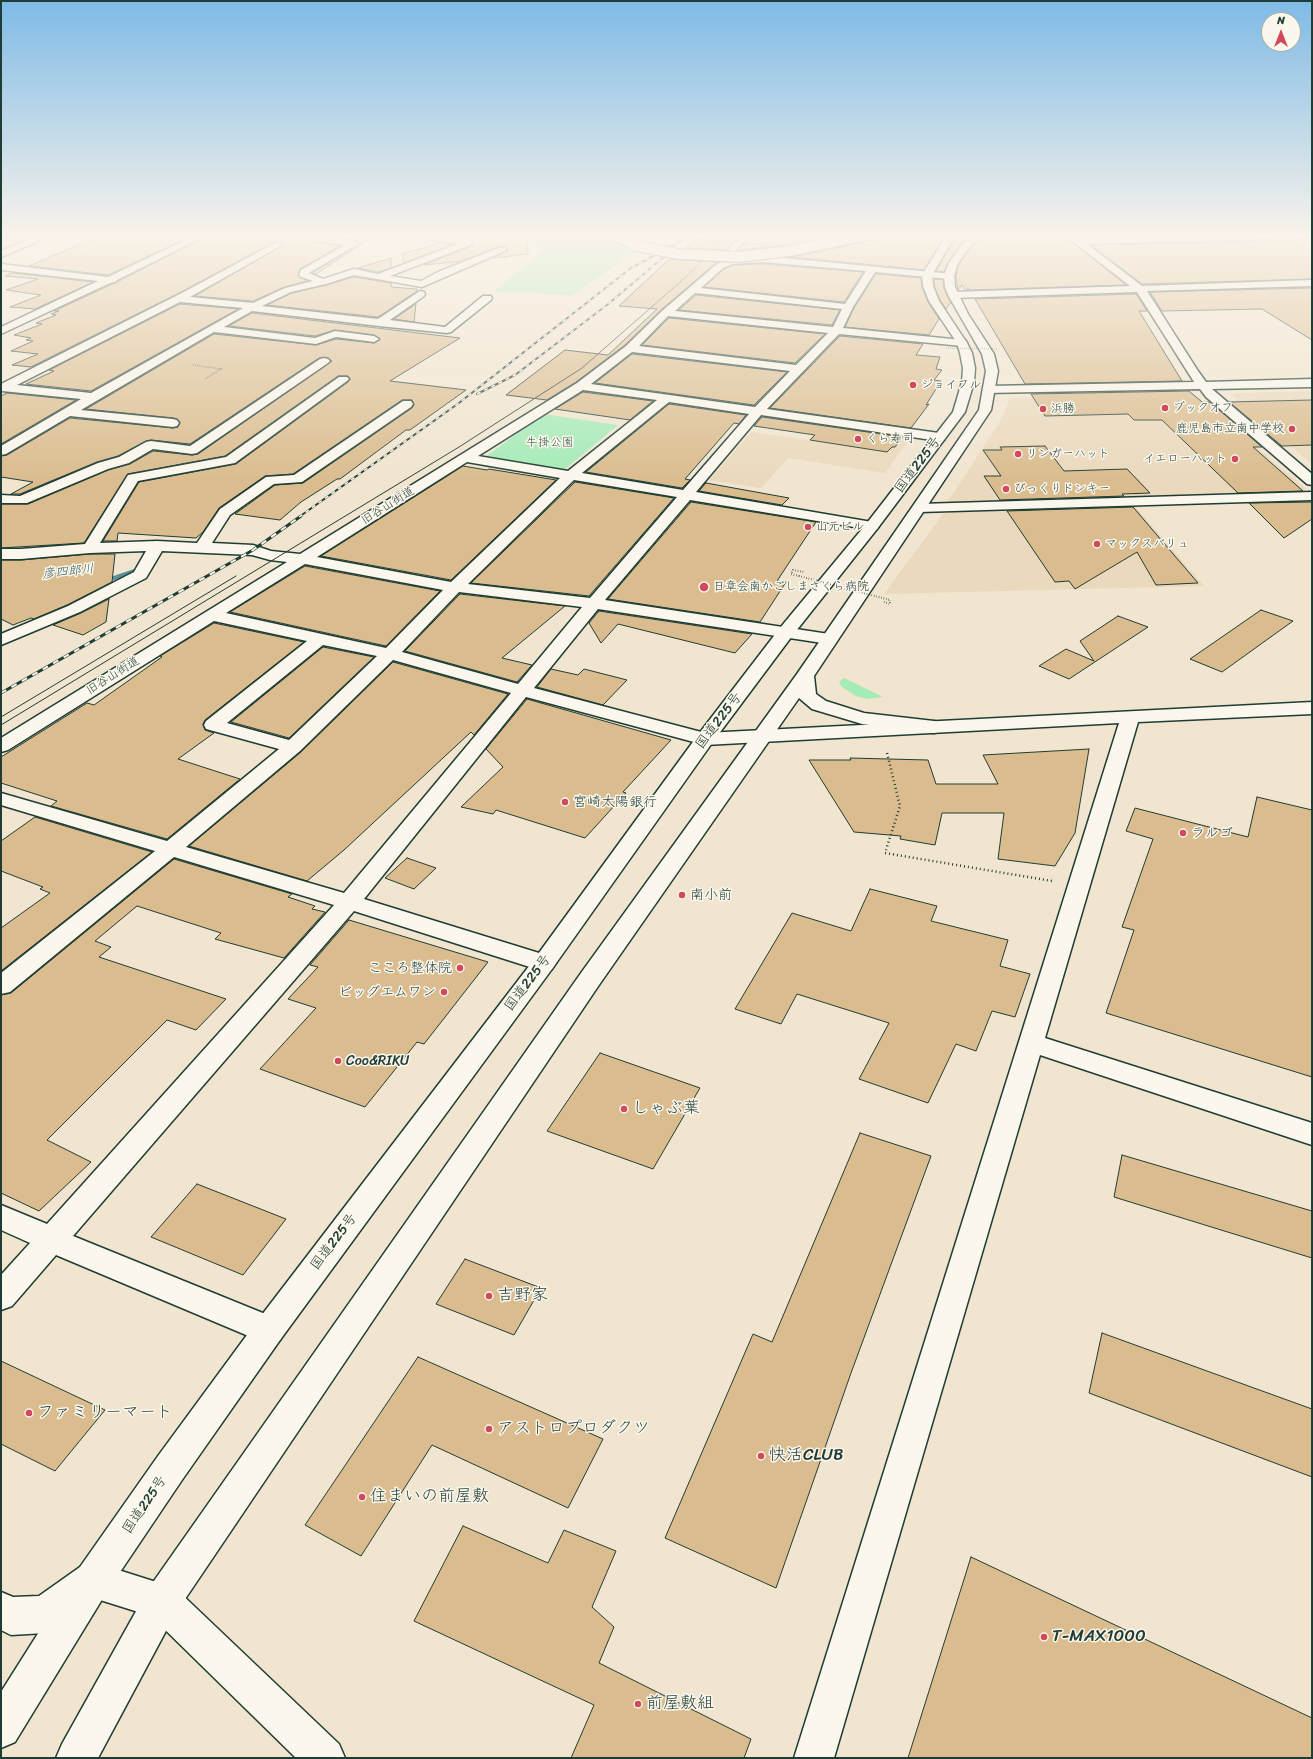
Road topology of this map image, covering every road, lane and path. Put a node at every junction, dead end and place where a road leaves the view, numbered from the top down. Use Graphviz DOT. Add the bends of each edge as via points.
graph roads {
  1 [pos="29,318"];
  2 [pos="141,318"];
  3 [pos="232,318"];
  4 [pos="346,318"];
  5 [pos="385,318"];
  6 [pos="462,318"];
  7 [pos="660,318"];
  8 [pos="724,318"];
  9 [pos="843,318"];
  10 [pos="945,318"];
  11 [pos="966,318"];
  12 [pos="1159,318"];
  13 [pos="379,322"];
  14 [pos="212,329"];
  15 [pos="837,330"];
  16 [pos="1,331"];
  17 [pos="374,339"];
  18 [pos="962,343"];
  19 [pos="630,348"];
  20 [pos="946,348"];
  21 [pos="997,349"];
  22 [pos="157,360"];
  23 [pos="324,361"];
  24 [pos="798,369"];
  25 [pos="205,378"];
  26 [pos="343,379"];
  27 [pos="1312,383"];
  28 [pos="580,386"];
  29 [pos="1203,386"];
  30 [pos="2,387"];
  31 [pos="989,390"];
  32 [pos="92,397"];
  33 [pos="667,398"];
  34 [pos="407,404"];
  35 [pos="758,411"];
  36 [pos="67,412"];
  37 [pos="173,423"];
  38 [pos="939,437"];
  39 [pos="1,450"];
  40 [pos="466,458"];
  41 [pos="570,476"];
  42 [pos="1312,481"];
  43 [pos="687,495"];
  44 [pos="1312,496"];
  45 [pos="1,499"];
  46 [pos="920,508"];
  47 [pos="872,526"];
  48 [pos="157,546"];
  49 [pos="202,547"];
  50 [pos="90,548"];
  51 [pos="1,554"];
  52 [pos="304,558"];
  53 [pos="810,574"];
  54 [pos="455,587"];
  55 [pos="890,600"];
  56 [pos="594,603"];
  57 [pos="211,615"];
  58 [pos="786,632"];
  59 [pos="321,638"];
  60 [pos="829,639"];
  61 [pos="1,640"];
  62 [pos="390,654"];
  63 [pos="806,676"];
  64 [pos="522,691"];
  65 [pos="1312,708"];
  66 [pos="1130,718"];
  67 [pos="934,727"];
  68 [pos="762,736"];
  69 [pos="705,739"];
  70 [pos="1,746"];
  71 [pos="293,747"];
  72 [pos="886,749"];
  73 [pos="1,799"];
  74 [pos="170,849"];
  75 [pos="1079,885"];
  76 [pos="349,902"];
  77 [pos="544,963"];
  78 [pos="1,986"];
  79 [pos="1031,1043"];
  80 [pos="1312,1134"];
  81 [pos="1,1217"];
  82 [pos="52,1240"];
  83 [pos="1,1297"];
  84 [pos="269,1330"];
  85 [pos="93,1580"];
  86 [pos="162,1601"];
  87 [pos="1,1611"];
  88 [pos="1,1728"];
  89 [pos="76,1758"];
  90 [pos="325,1758"];
  91 [pos="814,1758"];
  1 -- 16 [label="main road"];
  2 -- 30 [label="main road"];
  3 -- 14 [label="main road"];
  4 -- 13 [label="main road"];
  5 -- 13 [label="main road"];
  6 -- 13 [label="main road" via="447,330"];
  7 -- 19 [label="main road, 旧谷山街道"];
  8 -- 15 [label="main road"];
  9 -- 15 [label="main road"];
  10 -- 18 [label="main road, 国道225号"];
  11 -- 31 [label="main road, 国道225号" via="988,354 992,371"];
  12 -- 29 [label="main road"];
  14 -- 17 [label="main road" via="316,341 335,334"];
  14 -- 22 [label="main road"];
  15 -- 18 [label="main road"];
  15 -- 24 [label="main road"];
  18 -- 38 [label="main road, 国道225号" via="969,368 968,382 959,412"];
  19 -- 24 [label="main road"];
  19 -- 28 [label="main road, 旧谷山街道"];
  20 -- 21 [label="path, bridge"];
  22 -- 25 [label="path" via="221,369"];
  22 -- 32 [label="main road"];
  23 -- 45 [label="main road" via="192,450 151,445 124,460 103,466 22,500"];
  24 -- 35 [label="main road"];
  26 -- 50 [label="main road" via="230,460 133,478"];
  27 -- 29 [label="main road"];
  28 -- 33 [label="main road"];
  28 -- 40 [label="main road, 旧谷山街道"];
  29 -- 31 [label="main road"];
  29 -- 42 [label="main road"];
  30 -- 32 [label="main road"];
  31 -- 46 [label="main road, 国道225号" via="985,410"];
  32 -- 36 [label="main road"];
  33 -- 35 [label="main road"];
  33 -- 41 [label="main road"];
  34 -- 49 [label="main road" via="297,479 271,480 225,512"];
  35 -- 38 [label="main road"];
  35 -- 43 [label="main road"];
  36 -- 37 [label="main road"];
  36 -- 39 [label="main road"];
  38 -- 47 [label="main road, 国道225号"];
  40 -- 41 [label="main road"];
  40 -- 52 [label="main road, 旧谷山街道"];
  41 -- 43 [label="main road"];
  41 -- 54 [label="main road"];
  43 -- 47 [label="main road"];
  43 -- 56 [label="main road"];
  44 -- 46 [label="main road"];
  46 -- 60 [label="main road, 国道225号"];
  47 -- 58 [label="main road, 国道225号"];
  48 -- 49 [label="main road"];
  48 -- 50 [label="main road"];
  48 -- 61 [label="main road" via="140,575 74,609"];
  49 -- 52 [label="main road" via="253,550 270,555"];
  50 -- 51 [label="main road"];
  52 -- 54 [label="main road"];
  52 -- 57 [label="main road, 旧谷山街道"];
  53 -- 55 [label="path, bridge" via="793,570 790,574"];
  54 -- 56 [label="main road"];
  54 -- 62 [label="main road"];
  56 -- 58 [label="main road"];
  56 -- 64 [label="main road"];
  57 -- 59 [label="main road"];
  57 -- 70 [label="main road, 旧谷山街道"];
  58 -- 60 [label="main road"];
  58 -- 69 [label="main road, 国道225号"];
  59 -- 62 [label="main road"];
  59 -- 71 [label="main road" via="213,725"];
  60 -- 63 [label="main road, 国道225号"];
  62 -- 64 [label="main road"];
  62 -- 71 [label="main road"];
  63 -- 67 [label="main road" via="807,696 819,705 862,718"];
  63 -- 68 [label="main road, 国道225号"];
  64 -- 69 [label="main road"];
  64 -- 76 [label="main road"];
  65 -- 66 [label="main road"];
  66 -- 67 [label="main road"];
  66 -- 75 [label="main road"];
  67 -- 68 [label="main road"];
  68 -- 69 [label="main road"];
  68 -- 86 [label="main road, 国道225号" via="590,978"];
  69 -- 77 [label="main road, 国道225号"];
  71 -- 74 [label="main road"];
  72 -- 75 [label="path" via="900,806 885,853"];
  73 -- 74 [label="main road"];
  74 -- 76 [label="main road"];
  74 -- 78 [label="main road"];
  75 -- 79 [label="main road"];
  76 -- 77 [label="main road"];
  76 -- 82 [label="main road"];
  77 -- 84 [label="main road, 国道225号"];
  79 -- 80 [label="main road"];
  79 -- 91 [label="main road"];
  81 -- 82 [label="main road"];
  82 -- 83 [label="main road"];
  82 -- 84 [label="main road"];
  84 -- 85 [label="main road, 国道225号"];
  85 -- 86 [label="main road"];
  85 -- 87 [label="main road" via="45,1614 10,1616"];
  85 -- 88 [label="main road, 国道225号"];
  86 -- 89 [label="main road, 国道225号"];
  86 -- 90 [label="main road"];
}
